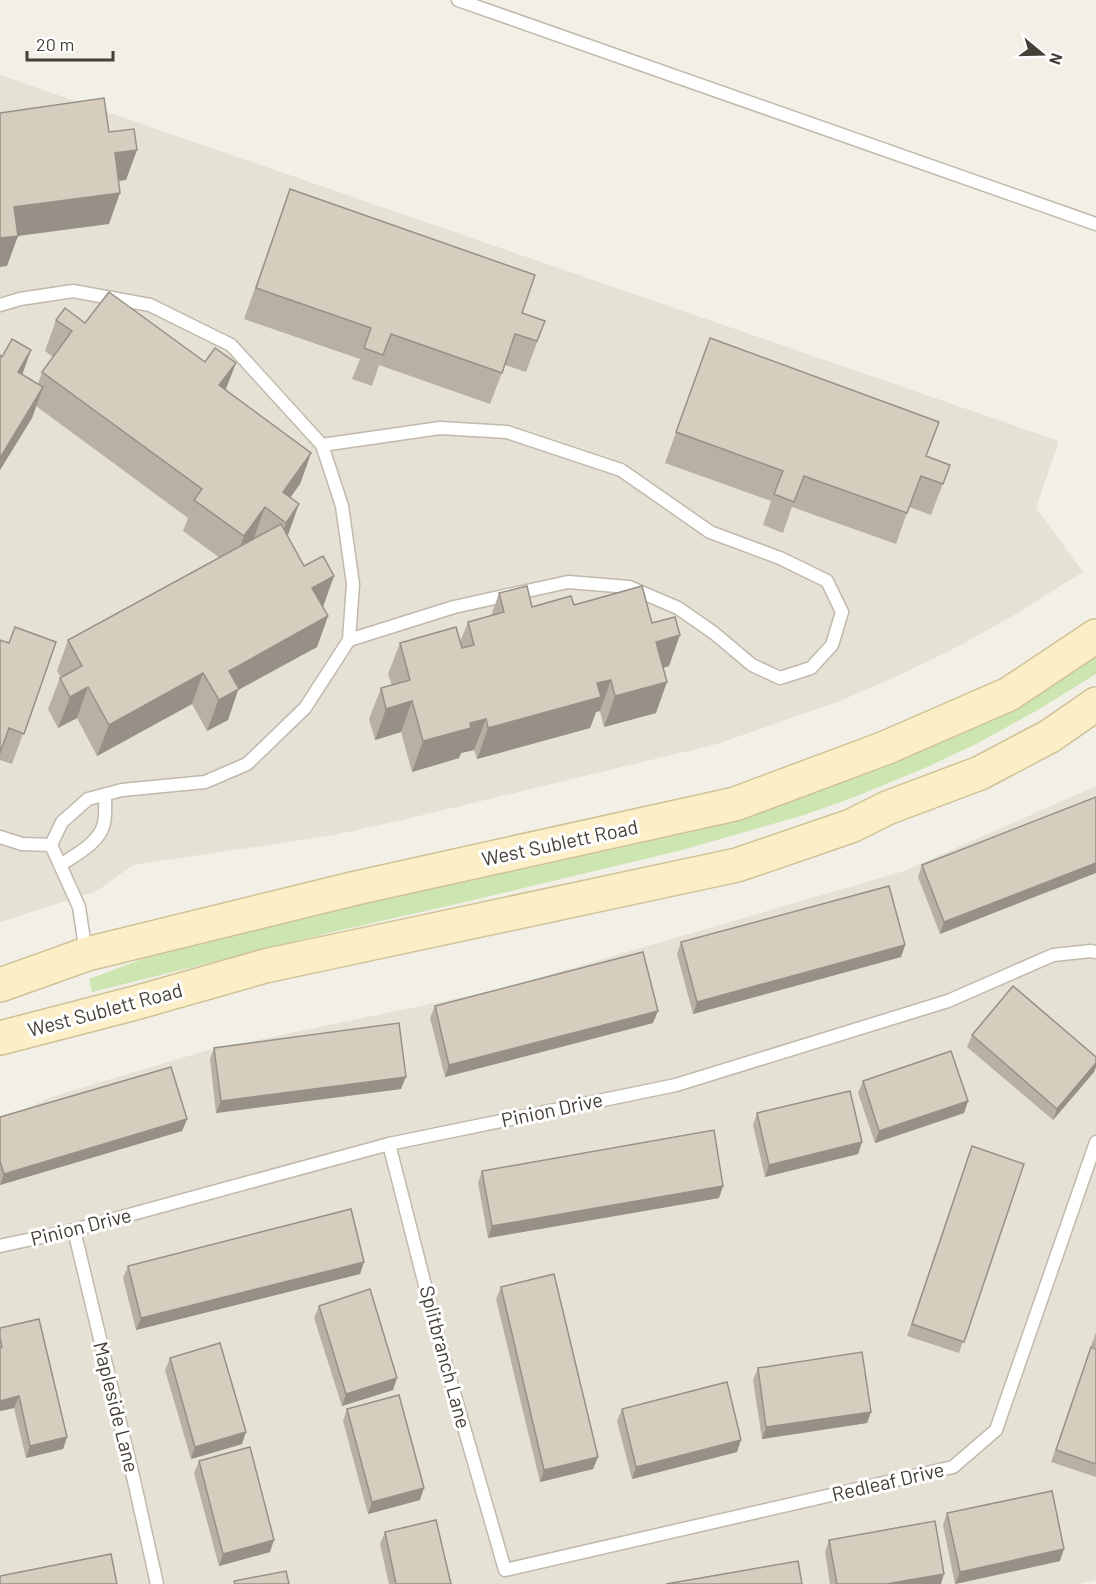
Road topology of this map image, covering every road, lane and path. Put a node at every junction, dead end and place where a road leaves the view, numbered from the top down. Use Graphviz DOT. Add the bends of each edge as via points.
graph roads {
  1 [pos="458,0"];
  2 [pos="1096,224"];
  3 [pos="0,305"];
  4 [pos="322,445"];
  5 [pos="1096,636"];
  6 [pos="350,640"];
  7 [pos="1096,704"];
  8 [pos="105,795"];
  9 [pos="0,837"];
  10 [pos="51,845"];
  11 [pos="60,865"];
  12 [pos="1096,952"];
  13 [pos="87,954"];
  14 [pos="0,985"];
  15 [pos="0,1038"];
  16 [pos="1096,1142"];
  17 [pos="389,1144"];
  18 [pos="74,1230"];
  19 [pos="0,1246"];
  20 [pos="505,1570"];
  21 [pos="157,1584"];
  1 -- 2 [label="lane"];
  3 -- 4 [label="lane" via="73,291 150,305 231,345"];
  4 -- 6 [label="lane" via="342,506 352,584"];
  4 -- 6 [label="lane" via="440,428 507,432 621,470 710,532 780,558 827,581 842,612 831,645 811,668 780,678 752,665 678,608 619,586 568,582 454,607"];
  5 -- 13 [label="main road, West Sublett Road" via="1009,694 885,748 735,804 356,888"];
  6 -- 8 [label="lane" via="305,708 247,764 204,782"];
  7 -- 15 [label="main road, West Sublett Road" via="1050,736 980,773 851,826 736,865 265,966"];
  8 -- 10 [label="lane" via="88,799 62,822"];
  8 -- 11 [label="lane" via="104,824 98,836"];
  9 -- 10 [label="lane" via="22,844"];
  10 -- 11 [label="lane"];
  11 -- 13 [label="lane" via="79,907"];
  12 -- 17 [label="lane, Pinion Drive" via="1053,956 948,1002 676,1084"];
  13 -- 14 [label="main road, West Sublett Road"];
  16 -- 20 [label="lane, Redleaf Drive" via="996,1430 953,1467"];
  17 -- 18 [label="lane, Pinion Drive"];
  17 -- 20 [label="lane, Splitbranch Lane" via="440,1344"];
  18 -- 19 [label="lane, Pinion Drive"];
  18 -- 21 [label="lane, Mapleside Lane"];
}
